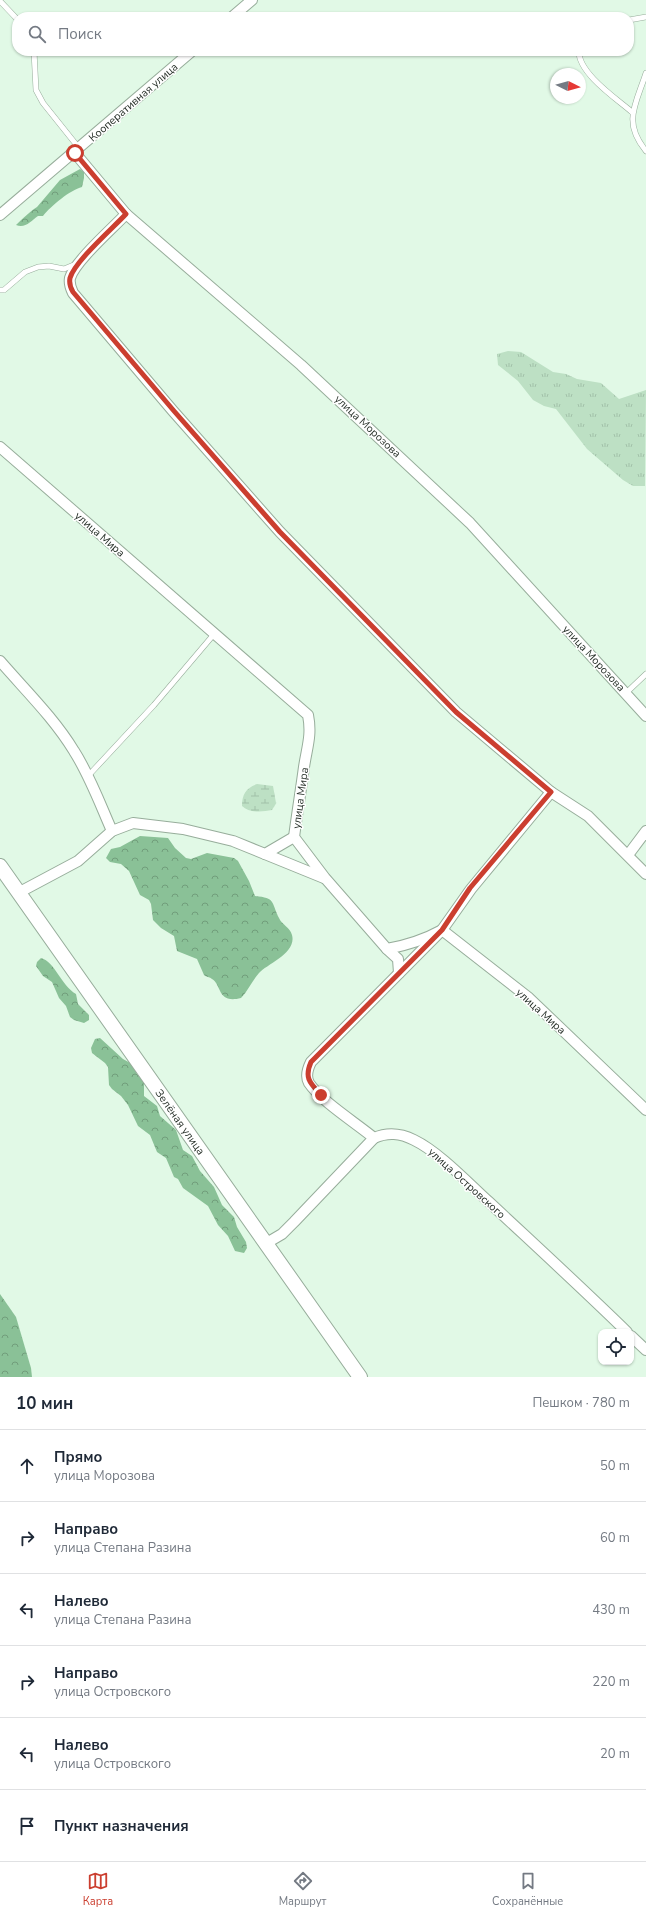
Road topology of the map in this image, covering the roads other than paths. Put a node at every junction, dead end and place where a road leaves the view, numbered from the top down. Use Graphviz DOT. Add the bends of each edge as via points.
graph roads {
  1 [pos="252,0"];
  2 [pos="0,2"];
  3 [pos="238,12"];
  4 [pos="12,14"];
  5 [pos="646,18"];
  6 [pos="634,19"];
  7 [pos="34,56"];
  8 [pos="186,56"];
  9 [pos="579,56"];
  10 [pos="646,73"];
  11 [pos="632,112"];
  12 [pos="77,150"];
  13 [pos="646,151"];
  14 [pos="126,214"];
  15 [pos="0,215"];
  16 [pos="79,263"];
  17 [pos="0,290"];
  18 [pos="0,447"];
  19 [pos="215,633"];
  20 [pos="0,662"];
  21 [pos="646,674"];
  22 [pos="626,693"];
  23 [pos="646,716"];
  24 [pos="88,776"];
  25 [pos="551,792"];
  26 [pos="112,831"];
  27 [pos="646,831"];
  28 [pos="294,838"];
  29 [pos="265,854"];
  30 [pos="628,855"];
  31 [pos="0,866"];
  32 [pos="646,874"];
  33 [pos="325,878"];
  34 [pos="18,892"];
  35 [pos="442,930"];
  36 [pos="387,949"];
  37 [pos="400,973"];
  38 [pos="646,1110"];
  39 [pos="374,1138"];
  40 [pos="265,1244"];
  41 [pos="624,1329"];
  42 [pos="634,1339"];
  43 [pos="646,1350"];
  44 [pos="360,1377"];
  1 -- 3 [label="street"];
  2 -- 4 [label="lane"];
  5 -- 6 [label="lane"];
  7 -- 12 [label="lane" via="36,90"];
  8 -- 12 [label="street, Кооперативная улица"];
  9 -- 11 [label="lane" via="594,79"];
  10 -- 11 [label="lane"];
  11 -- 13 [label="lane" via="633,129"];
  12 -- 14 [label="street, улица Морозова"];
  12 -- 15 [label="street, Кооперативная улица"];
  14 -- 16 [label="street"];
  14 -- 22 [label="street, улица Морозова" via="345,404 470,523"];
  16 -- 17 [label="lane" via="64,269 38,267 25,272 4,290"];
  16 -- 25 [label="street" via="70,281 73,292 275,526 456,712"];
  18 -- 19 [label="street, улица Мира"];
  19 -- 24 [label="lane" via="154,705"];
  19 -- 28 [label="street, улица Мира" via="308,715 310,740"];
  20 -- 24 [label="street" via="54,722 74,750"];
  21 -- 22 [label="lane"];
  22 -- 23 [label="street, улица Морозова"];
  24 -- 26 [label="street"];
  25 -- 30 [label="street" via="588,816"];
  25 -- 35 [label="street" via="470,888"];
  26 -- 29 [label="street" via="133,823 183,829 234,841"];
  26 -- 34 [label="street" via="78,861"];
  27 -- 30 [label="street"];
  28 -- 29 [label="street"];
  28 -- 33 [label="street, улица Мира"];
  29 -- 33 [label="street"];
  30 -- 32 [label="street"];
  31 -- 34 [label="street, Зелёная улица"];
  33 -- 36 [label="street, улица Мира"];
  34 -- 40 [label="street, Зелёная улица"];
  35 -- 36 [label="street" via="411,945"];
  35 -- 37 [label="street"];
  35 -- 38 [label="street, улица Мира" via="529,998"];
  36 -- 37 [label="street, улица Мира" via="398,959"];
  37 -- 39 [label="street" via="311,1062 307,1071 309,1082 321,1095"];
  39 -- 40 [label="street" via="282,1234"];
  39 -- 41 [label="street, улица Островского" via="395,1133 414,1139 427,1147"];
  40 -- 44 [label="street, Зелёная улица"];
  42 -- 43 [label="street"];
}
